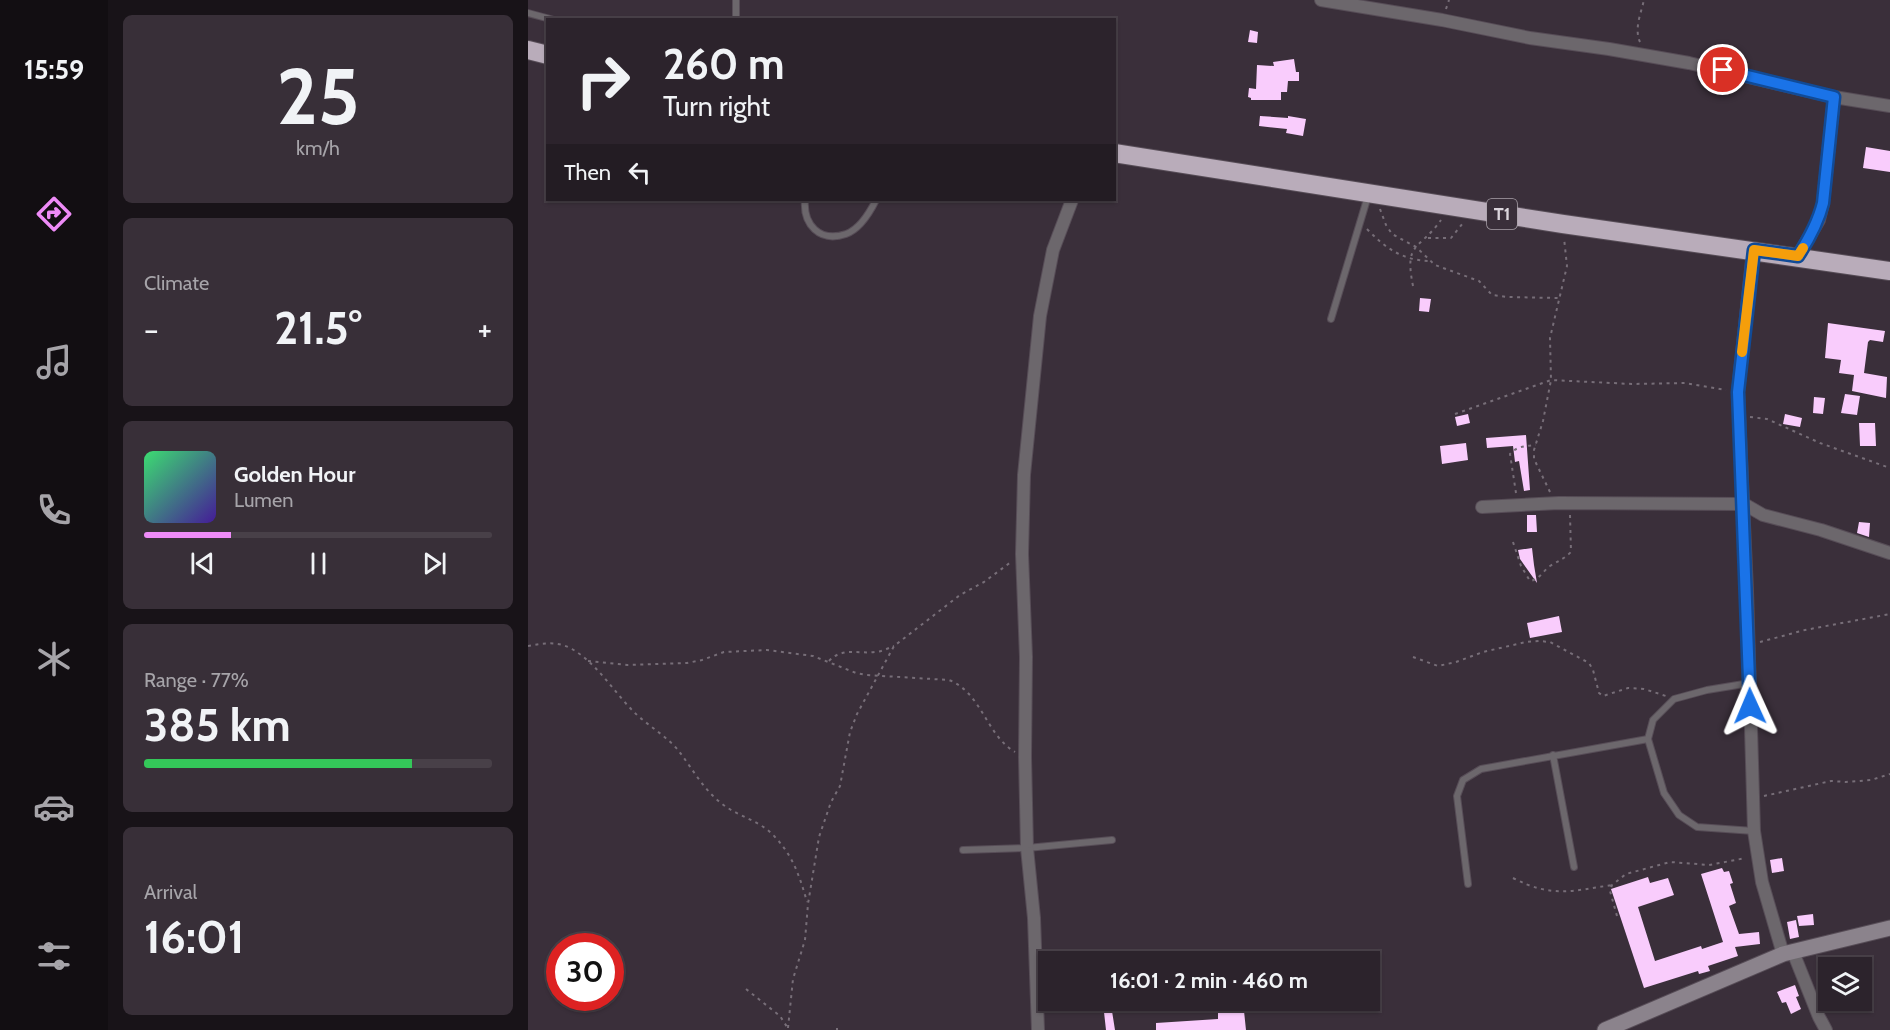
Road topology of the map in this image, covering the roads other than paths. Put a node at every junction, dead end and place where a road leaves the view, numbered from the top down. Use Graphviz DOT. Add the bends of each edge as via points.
graph roads {
  1 [pos="736,0"];
  2 [pos="1321,0"];
  3 [pos="528,13"];
  4 [pos="547,18"];
  5 [pos="736,18"];
  6 [pos="528,50"];
  7 [pos="546,54"];
  8 [pos="1834,97"];
  9 [pos="1890,106"];
  10 [pos="1116,153"];
  11 [pos="1373,193"];
  12 [pos="805,201"];
  13 [pos="875,201"];
  14 [pos="1072,201"];
  15 [pos="1754,250"];
  16 [pos="1798,256"];
  17 [pos="1890,271"];
  18 [pos="1331,320"];
  19 [pos="1744,504"];
  20 [pos="1482,507"];
  21 [pos="1890,553"];
  22 [pos="1750,683"];
  23 [pos="1648,739"];
  24 [pos="1553,755"];
  25 [pos="1754,831"];
  26 [pos="1112,840"];
  27 [pos="1027,848"];
  28 [pos="963,850"];
  29 [pos="1574,867"];
  30 [pos="1468,884"];
  31 [pos="1890,928"];
  32 [pos="1788,953"];
  33 [pos="1038,1030"];
  34 [pos="1605,1030"];
  35 [pos="1826,1030"];
  1 -- 5 [label="lane"];
  2 -- 8 [label="street" via="1740,74"];
  3 -- 4 [label="lane"];
  6 -- 7 [label="highway"];
  8 -- 9 [label="street"];
  8 -- 16 [label="street" via="1823,203 1815,228"];
  10 -- 11 [label="highway, T1"];
  11 -- 15 [label="highway, T1"];
  11 -- 18 [label="lane"];
  12 -- 13 [label="lane" via="808,222 817,232 831,236 846,234 858,226"];
  14 -- 27 [label="street" via="1053,250 1040,316 1024,475"];
  15 -- 16 [label="highway, T1"];
  15 -- 19 [label="street" via="1738,392"];
  16 -- 17 [label="highway, T1"];
  19 -- 20 [label="street" via="1563,503"];
  19 -- 21 [label="street" via="1763,515"];
  19 -- 22 [label="street"];
  22 -- 23 [label="lane" via="1674,699 1653,720"];
  22 -- 25 [label="street"];
  23 -- 24 [label="lane"];
  23 -- 25 [label="lane" via="1664,793 1679,815 1697,827"];
  24 -- 29 [label="lane"];
  24 -- 30 [label="lane" via="1481,769 1463,780 1457,796"];
  25 -- 32 [label="street" via="1764,891"];
  26 -- 27 [label="lane"];
  27 -- 28 [label="lane"];
  27 -- 33 [label="street"];
  31 -- 32 [label="street"];
  32 -- 34 [label="street"];
  32 -- 35 [label="street"];
}
